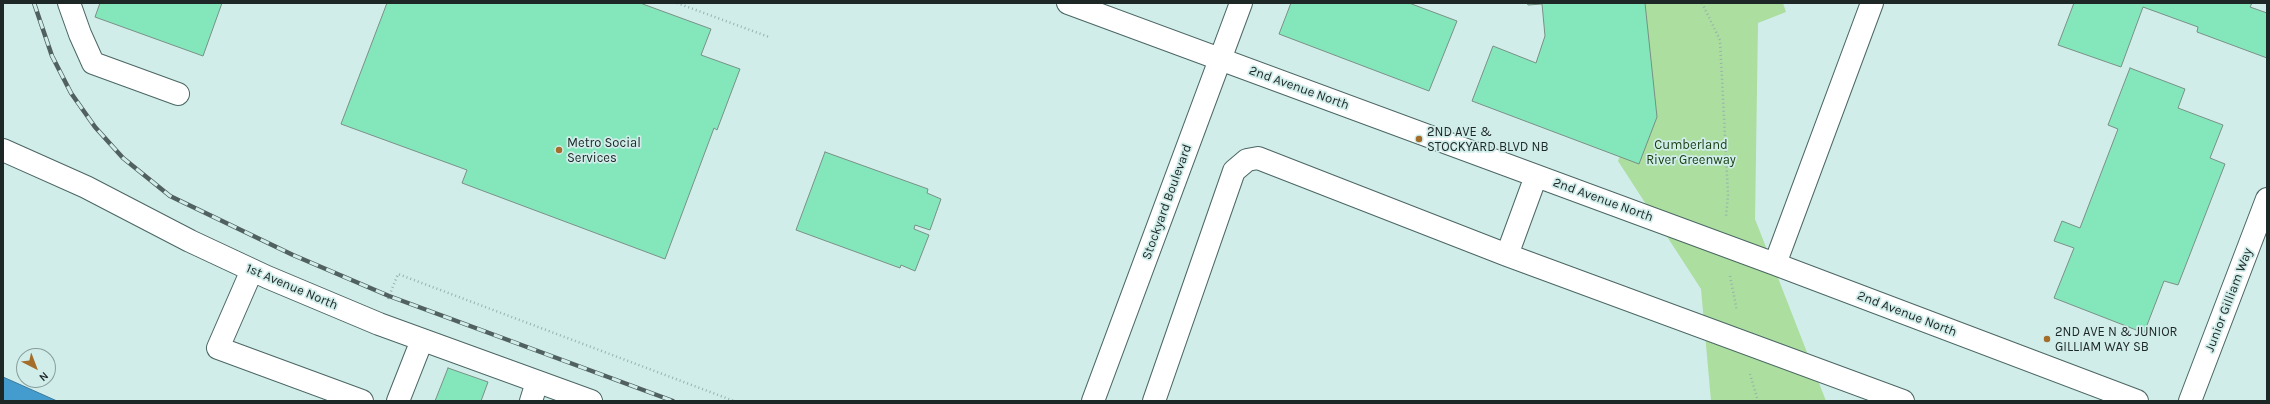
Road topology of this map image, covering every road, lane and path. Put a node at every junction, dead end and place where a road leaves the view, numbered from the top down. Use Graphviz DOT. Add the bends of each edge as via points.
graph roads {
  1 [pos="69,3"];
  2 [pos="677,3"];
  3 [pos="1068,3"];
  4 [pos="1241,3"];
  5 [pos="1702,3"];
  6 [pos="1872,3"];
  7 [pos="769,37"];
  8 [pos="1221,59"];
  9 [pos="178,94"];
  10 [pos="3,150"];
  11 [pos="1536,176"];
  12 [pos="2267,199"];
  13 [pos="1724,245"];
  14 [pos="1507,255"];
  15 [pos="1775,264"];
  16 [pos="252,270"];
  17 [pos="422,340"];
  18 [pos="1744,342"];
  19 [pos="534,391"];
  20 [pos="362,401"];
  21 [pos="398,401"];
  22 [pos="591,401"];
  23 [pos="1093,401"];
  24 [pos="1154,401"];
  25 [pos="1758,401"];
  26 [pos="1903,401"];
  27 [pos="2137,401"];
  28 [pos="2190,401"];
  1 -- 9 [label="street" via="93,63"];
  2 -- 7 [label="path"];
  3 -- 8 [label="street, 2nd Avenue North"];
  4 -- 8 [label="street, Stockyard Boulevard"];
  5 -- 13 [label="path" via="1720,40 1728,195"];
  6 -- 15 [label="street"];
  8 -- 11 [label="street, 2nd Avenue North"];
  8 -- 23 [label="street, Stockyard Boulevard"];
  10 -- 16 [label="street, 1st Avenue North" via="86,187"];
  11 -- 13 [label="street, 2nd Avenue North"];
  11 -- 14 [label="street"];
  12 -- 28 [label="street, Junior Gilliam Way"];
  13 -- 15 [label="street, 2nd Avenue North"];
  13 -- 18 [label="path"];
  14 -- 18 [label="street"];
  14 -- 24 [label="street" via="1258,158 1247,160 1234,171"];
  15 -- 27 [label="street, 2nd Avenue North"];
  16 -- 17 [label="street, 1st Avenue North"];
  16 -- 20 [label="street" via="218,348"];
  17 -- 19 [label="street, 1st Avenue North"];
  17 -- 21 [label="street"];
  18 -- 25 [label="path"];
  18 -- 26 [label="street"];
  19 -- 22 [label="street, 1st Avenue North"];
}
